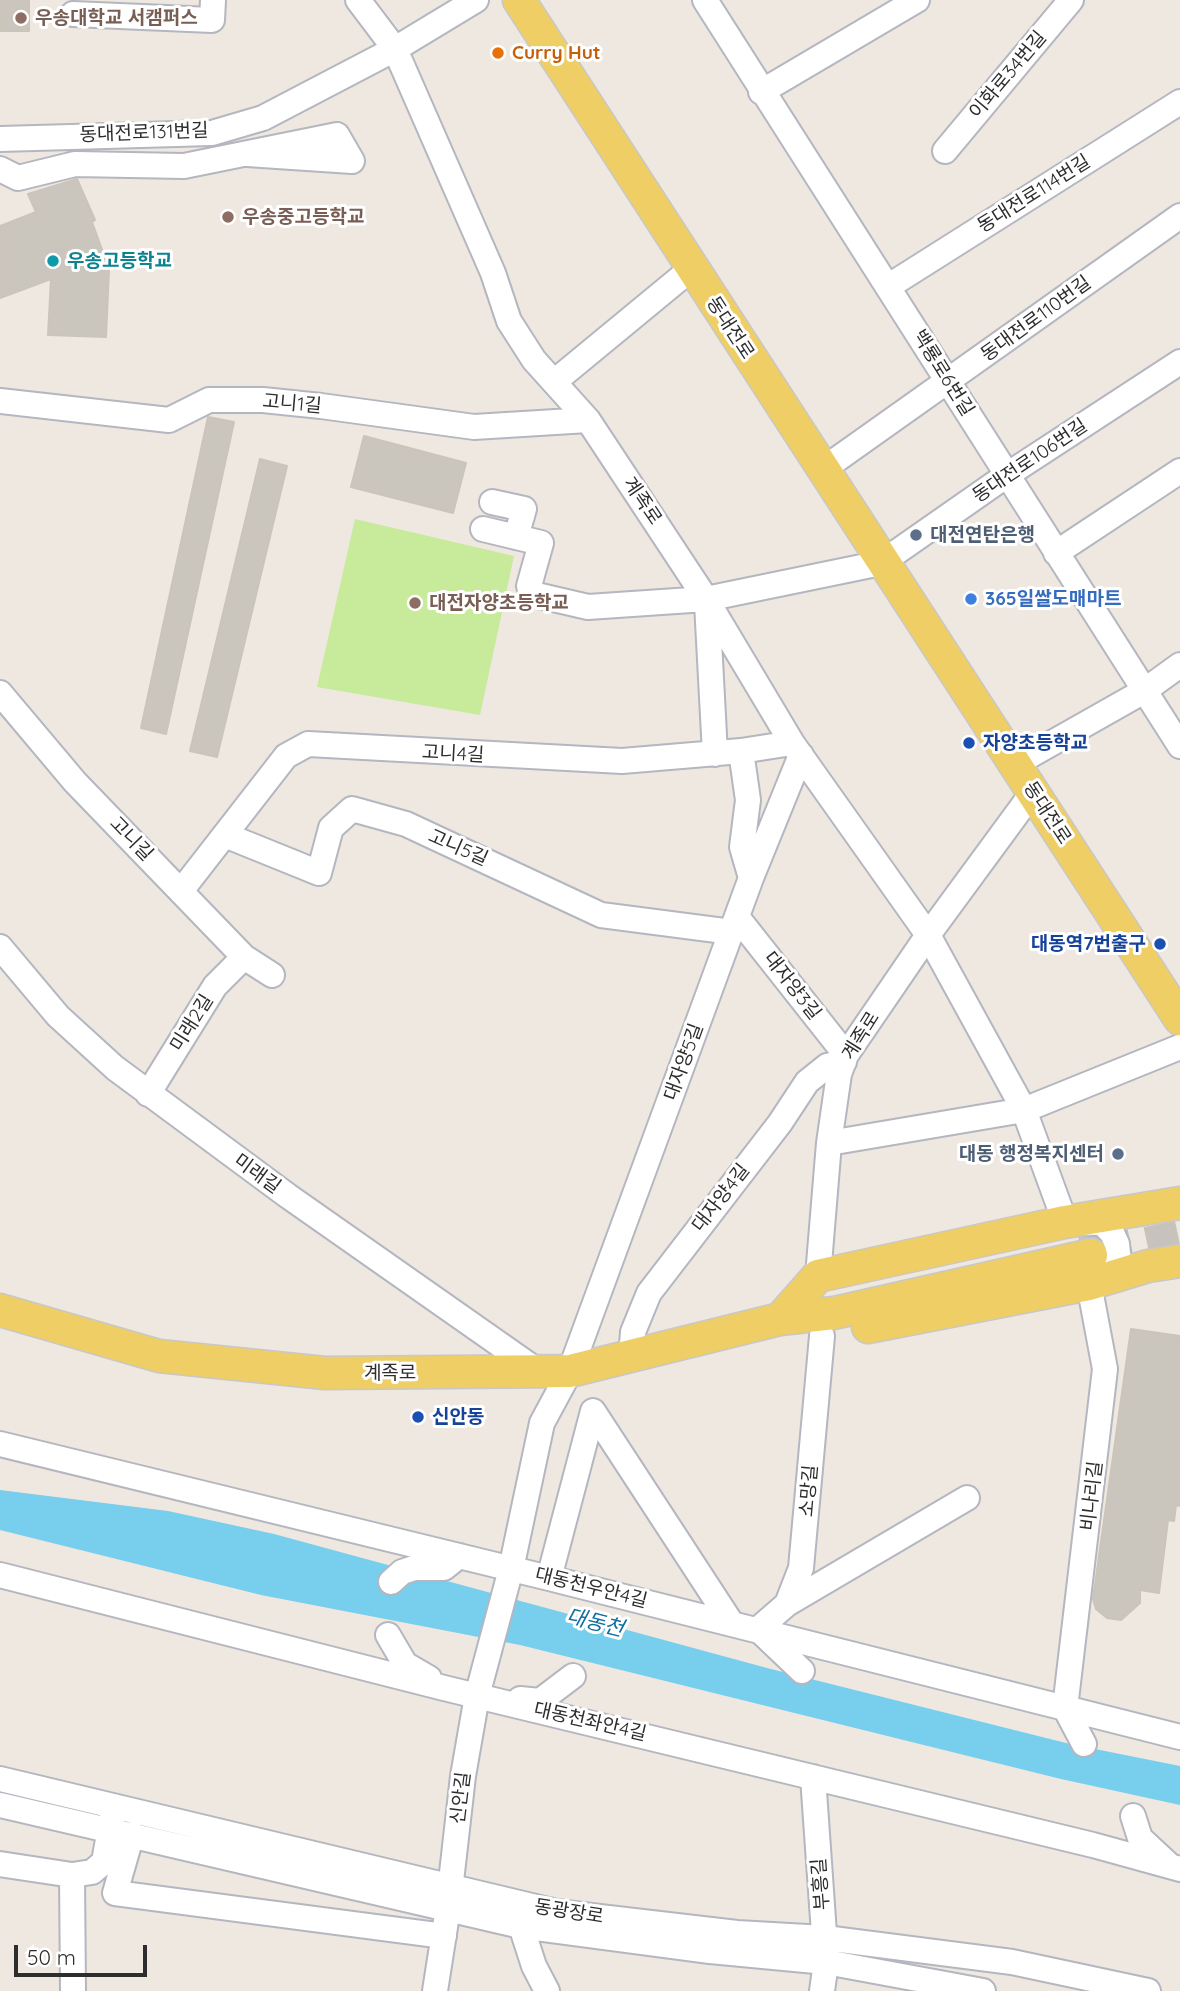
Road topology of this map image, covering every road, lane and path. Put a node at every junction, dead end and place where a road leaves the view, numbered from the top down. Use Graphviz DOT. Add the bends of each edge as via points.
graph roads {
  1 [pos="214,0"];
  2 [pos="358,0"];
  3 [pos="476,0"];
  4 [pos="519,0"];
  5 [pos="917,0"];
  6 [pos="1071,0"];
  7 [pos="706,1"];
  8 [pos="73,14"];
  9 [pos="395,49"];
  10 [pos="761,92"];
  11 [pos="1180,102"];
  12 [pos="0,139"];
  13 [pos="945,151"];
  14 [pos="247,154"];
  15 [pos="0,169"];
  16 [pos="1180,216"];
  17 [pos="691,269"];
  18 [pos="889,286"];
  19 [pos="1180,362"];
  20 [pos="554,382"];
  21 [pos="949,382"];
  22 [pos="0,401"];
  23 [pos="588,420"];
  24 [pos="822,470"];
  25 [pos="1180,471"];
  26 [pos="1007,475"];
  27 [pos="492,502"];
  28 [pos="483,529"];
  29 [pos="516,537"];
  30 [pos="1056,553"];
  31 [pos="881,563"];
  32 [pos="706,599"];
  33 [pos="1180,665"];
  34 [pos="1144,691"];
  35 [pos="0,693"];
  36 [pos="1180,746"];
  37 [pos="796,749"];
  38 [pos="741,751"];
  39 [pos="715,754"];
  40 [pos="1015,764"];
  41 [pos="1033,792"];
  42 [pos="225,835"];
  43 [pos="751,878"];
  44 [pos="181,891"];
  45 [pos="734,924"];
  46 [pos="928,935"];
  47 [pos="0,947"];
  48 [pos="244,957"];
  49 [pos="272,975"];
  50 [pos="1174,1000"];
  51 [pos="1180,1047"];
  52 [pos="845,1059"];
  53 [pos="148,1094"];
  54 [pos="1024,1110"];
  55 [pos="829,1143"];
  56 [pos="1180,1203"];
  57 [pos="1081,1249"];
  58 [pos="1180,1255"];
  59 [pos="1180,1261"];
  60 [pos="1148,1266"];
  61 [pos="818,1276"];
  62 [pos="0,1310"];
  63 [pos="780,1319"];
  64 [pos="822,1336"];
  65 [pos="631,1357"];
  66 [pos="554,1371"];
  67 [pos="0,1444"];
  68 [pos="967,1498"];
  69 [pos="459,1556"];
  70 [pos="508,1575"];
  71 [pos="0,1576"];
  72 [pos="549,1578"];
  73 [pos="391,1582"];
  74 [pos="787,1604"];
  75 [pos="732,1624"];
  76 [pos="759,1631"];
  77 [pos="388,1635"];
  78 [pos="802,1671"];
  79 [pos="573,1676"];
  80 [pos="444,1688"];
  81 [pos="478,1692"];
  82 [pos="1065,1708"];
  83 [pos="1180,1737"];
  84 [pos="1084,1744"];
  85 [pos="813,1777"];
  86 [pos="0,1779"];
  87 [pos="0,1805"];
  88 [pos="1133,1816"];
  89 [pos="118,1822"];
  90 [pos="0,1864"];
  91 [pos="1177,1869"];
  92 [pos="72,1875"];
  93 [pos="450,1897"];
  94 [pos="521,1926"];
  95 [pos="444,1936"];
  96 [pos="826,1950"];
  97 [pos="73,1991"];
  98 [pos="435,1991"];
  99 [pos="547,1991"];
  100 [pos="822,1991"];
  101 [pos="983,1991"];
  102 [pos="1148,1991"];
  1 -- 8 [label="street" via="212,20"];
  2 -- 9 [label="street"];
  3 -- 9 [label="street, 동대전로131번길"];
  4 -- 17 [label="main road, 동대전로"];
  5 -- 10 [label="street"];
  6 -- 13 [label="street, 이화로34번길"];
  7 -- 10 [label="street, 백룡로6번길"];
  9 -- 12 [label="street, 동대전로131번길" via="263,118 212,133"];
  9 -- 20 [label="street, 계족로" via="509,321"];
  10 -- 18 [label="street, 백룡로6번길"];
  11 -- 18 [label="street, 동대전로114번길"];
  14 -- 15 [label="street" via="184,166 75,164 18,178"];
  16 -- 21 [label="street, 동대전로110번길"];
  17 -- 20 [label="street"];
  17 -- 24 [label="main road, 동대전로"];
  18 -- 21 [label="street, 백룡로6번길"];
  19 -- 26 [label="street, 동대전로106번길"];
  20 -- 23 [label="street, 계족로"];
  21 -- 24 [label="street, 동대전로110번길"];
  21 -- 26 [label="street, 백룡로6번길"];
  22 -- 23 [label="street, 고니1길" via="169,420 209,400 321,405 474,427"];
  23 -- 32 [label="street, 계족로"];
  24 -- 31 [label="main road, 동대전로"];
  25 -- 30 [label="street"];
  26 -- 30 [label="street, 백룡로6번길"];
  26 -- 31 [label="street, 동대전로106번길"];
  27 -- 29 [label="street" via="524,509"];
  28 -- 29 [label="street"];
  29 -- 32 [label="street" via="541,543 529,586 531,594 542,598 587,607"];
  30 -- 34 [label="street, 백룡로6번길"];
  31 -- 32 [label="street"];
  31 -- 40 [label="main road, 동대전로"];
  32 -- 37 [label="street, 계족로"];
  32 -- 39 [label="street"];
  33 -- 34 [label="street"];
  34 -- 36 [label="street, 백룡로6번길"];
  34 -- 40 [label="street"];
  35 -- 44 [label="street, 고니길" via="75,782"];
  37 -- 38 [label="street, 고니4길"];
  37 -- 43 [label="street, 대자양5길"];
  37 -- 46 [label="street, 계족로"];
  38 -- 39 [label="street, 고니4길"];
  38 -- 43 [label="street" via="748,800 742,847"];
  39 -- 42 [label="street, 고니4길" via="622,761 308,744 286,756"];
  40 -- 41 [label="main road, 동대전로"];
  41 -- 46 [label="street, 계족로"];
  41 -- 50 [label="main road, 동대전로"];
  42 -- 44 [label="street, 고니4길"];
  42 -- 45 [label="street, 고니5길" via="319,873 331,828 352,809 406,824 601,915"];
  43 -- 45 [label="street, 대자양5길"];
  44 -- 48 [label="street, 고니길"];
  45 -- 52 [label="street, 대자양3길"];
  45 -- 66 [label="street, 대자양5길"];
  46 -- 52 [label="street, 계족로"];
  46 -- 54 [label="street, 계족로"];
  47 -- 53 [label="street, 미래길" via="58,1016"];
  48 -- 49 [label="street, 고니길"];
  48 -- 53 [label="street, 미래2길" via="215,986"];
  51 -- 54 [label="street"];
  52 -- 55 [label="street, 계족로"];
  52 -- 65 [label="street, 대자양4길" via="807,1082 649,1293 633,1332"];
  53 -- 66 [label="street, 미래길" via="395,1273"];
  54 -- 55 [label="street"];
  54 -- 57 [label="street, 계족로"];
  55 -- 61 [label="street, 계족로"];
  56 -- 57 [label="main road"];
  57 -- 60 [label="main road"];
  57 -- 61 [label="main road"];
  57 -- 63 [label="main road, 계족로" via="834,1313"];
  57 -- 64 [label="main road"];
  57 -- 82 [label="street, 비나리길" via="1105,1369"];
  58 -- 60 [label="main road"];
  59 -- 60 [label="main road"];
  61 -- 63 [label="main road"];
  62 -- 66 [label="main road, 계족로" via="159,1356 326,1373"];
  63 -- 64 [label="main road"];
  63 -- 65 [label="main road, 계족로"];
  64 -- 74 [label="street, 소망길" via="801,1568"];
  65 -- 66 [label="main road, 계족로"];
  66 -- 70 [label="street"];
  67 -- 69 [label="street, 대동천우안4길"];
  68 -- 74 [label="street"];
  69 -- 70 [label="street, 대동천우안4길"];
  69 -- 73 [label="street" via="444,1568 414,1568"];
  70 -- 72 [label="street, 대동천우안4길"];
  70 -- 81 [label="street, 신안길"];
  71 -- 80 [label="street, 대동천좌안4길"];
  72 -- 75 [label="street, 대동천우안4길"];
  72 -- 75 [label="street" via="593,1411"];
  74 -- 76 [label="street, 소망길"];
  75 -- 76 [label="street, 대동천우안4길"];
  76 -- 78 [label="street"];
  76 -- 82 [label="street, 대동천우안4길"];
  77 -- 80 [label="street" via="405,1664"];
  79 -- 81 [label="street" via="540,1700"];
  80 -- 81 [label="street, 대동천좌안4길"];
  81 -- 85 [label="street, 대동천좌안4길"];
  81 -- 93 [label="street, 신안길"];
  82 -- 83 [label="street, 대동천우안4길"];
  82 -- 84 [label="street"];
  85 -- 91 [label="street, 대동천좌안4길"];
  85 -- 96 [label="street, 부흥길"];
  86 -- 89 [label="street, 동광장로"];
  87 -- 89 [label="street, 동광장로"];
  88 -- 91 [label="street" via="1140,1838"];
  89 -- 92 [label="street" via="104,1861 92,1872"];
  89 -- 93 [label="street, 동광장로"];
  89 -- 93 [label="street, 동광장로"];
  89 -- 95 [label="street" via="115,1892"];
  90 -- 92 [label="street"];
  92 -- 97 [label="street"];
  93 -- 94 [label="street, 동광장로"];
  93 -- 95 [label="street, 신안길"];
  93 -- 96 [label="street, 동광장로" via="737,1933"];
  94 -- 96 [label="street, 동광장로" via="710,1951"];
  94 -- 99 [label="street"];
  95 -- 98 [label="street, 신안길"];
  96 -- 100 [label="street, 부흥길"];
  96 -- 101 [label="street, 동광장로"];
  96 -- 102 [label="street, 동광장로" via="1013,1962"];
}
